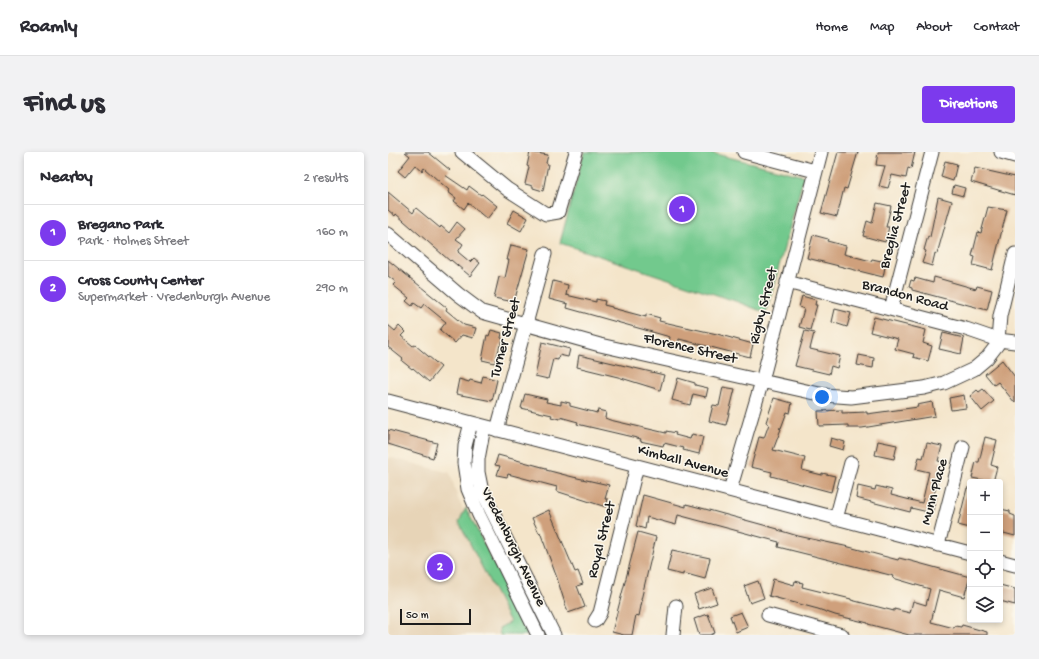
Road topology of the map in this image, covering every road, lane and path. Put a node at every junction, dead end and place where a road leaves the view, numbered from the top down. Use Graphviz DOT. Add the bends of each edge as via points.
graph roads {
  1 [pos="462,152"];
  2 [pos="576,152"];
  3 [pos="744,152"];
  4 [pos="820,152"];
  5 [pos="932,152"];
  6 [pos="1001,152"];
  7 [pos="1015,156"];
  8 [pos="816,172"];
  9 [pos="388,234"];
  10 [pos="545,254"];
  11 [pos="1015,254"];
  12 [pos="787,282"];
  13 [pos="891,309"];
  14 [pos="526,324"];
  15 [pos="998,340"];
  16 [pos="1015,341"];
  17 [pos="762,381"];
  18 [pos="388,401"];
  19 [pos="471,423"];
  20 [pos="484,427"];
  21 [pos="497,430"];
  22 [pos="963,447"];
  23 [pos="851,463"];
  24 [pos="637,466"];
  25 [pos="730,490"];
  26 [pos="491,509"];
  27 [pos="479,515"];
  28 [pos="836,519"];
  29 [pos="938,545"];
  30 [pos="967,552"];
  31 [pos="1003,562"];
  32 [pos="1015,565"];
  33 [pos="676,606"];
  34 [pos="768,616"];
  35 [pos="595,621"];
  36 [pos="538,635"];
  37 [pos="554,635"];
  38 [pos="673,635"];
  39 [pos="842,635"];
  1 -- 2 [label="street" via="507,189 546,214 558,212"];
  3 -- 8 [label="street"];
  4 -- 8 [label="street, Rigby Street"];
  5 -- 13 [label="street, Breglia Street"];
  6 -- 7 [label="street"];
  8 -- 12 [label="street, Rigby Street"];
  9 -- 14 [label="street, Florence Street" via="482,312"];
  10 -- 14 [label="street, Turner Street"];
  11 -- 15 [label="street" via="1000,316"];
  12 -- 13 [label="street, Brandon Road"];
  12 -- 17 [label="street, Rigby Street"];
  13 -- 15 [label="street, Brandon Road"];
  14 -- 17 [label="street, Florence Street" via="600,345"];
  14 -- 21 [label="street, Turner Street"];
  15 -- 16 [label="street, Brandon Road"];
  15 -- 17 [label="street, Florence Street" via="991,354 974,369 944,383 924,388 851,397 824,395"];
  17 -- 25 [label="street, Rigby Street"];
  18 -- 19 [label="street, Kimball Avenue"];
  19 -- 20 [label="street, Kimball Avenue"];
  19 -- 27 [label="street, Vredenburgh Avenue" via="465,446 464,472 469,493"];
  20 -- 21 [label="street, Kimball Avenue"];
  20 -- 26 [label="street, Vredenburgh Avenue" via="478,452 478,472 481,487"];
  21 -- 24 [label="street, Kimball Avenue"];
  22 -- 29 [label="street, Munn Place"];
  23 -- 28 [label="street"];
  24 -- 25 [label="street, Kimball Avenue"];
  24 -- 35 [label="street, Royal Street" via="600,613"];
  25 -- 28 [label="street, Kimball Avenue"];
  26 -- 27 [label="street"];
  26 -- 37 [label="street, Vredenburgh Avenue"];
  27 -- 36 [label="street, Vredenburgh Avenue"];
  28 -- 29 [label="street, Kimball Avenue"];
  29 -- 30 [label="street, Kimball Avenue"];
  31 -- 32 [label="street"];
  33 -- 38 [label="street"];
  34 -- 39 [label="street"];
}
